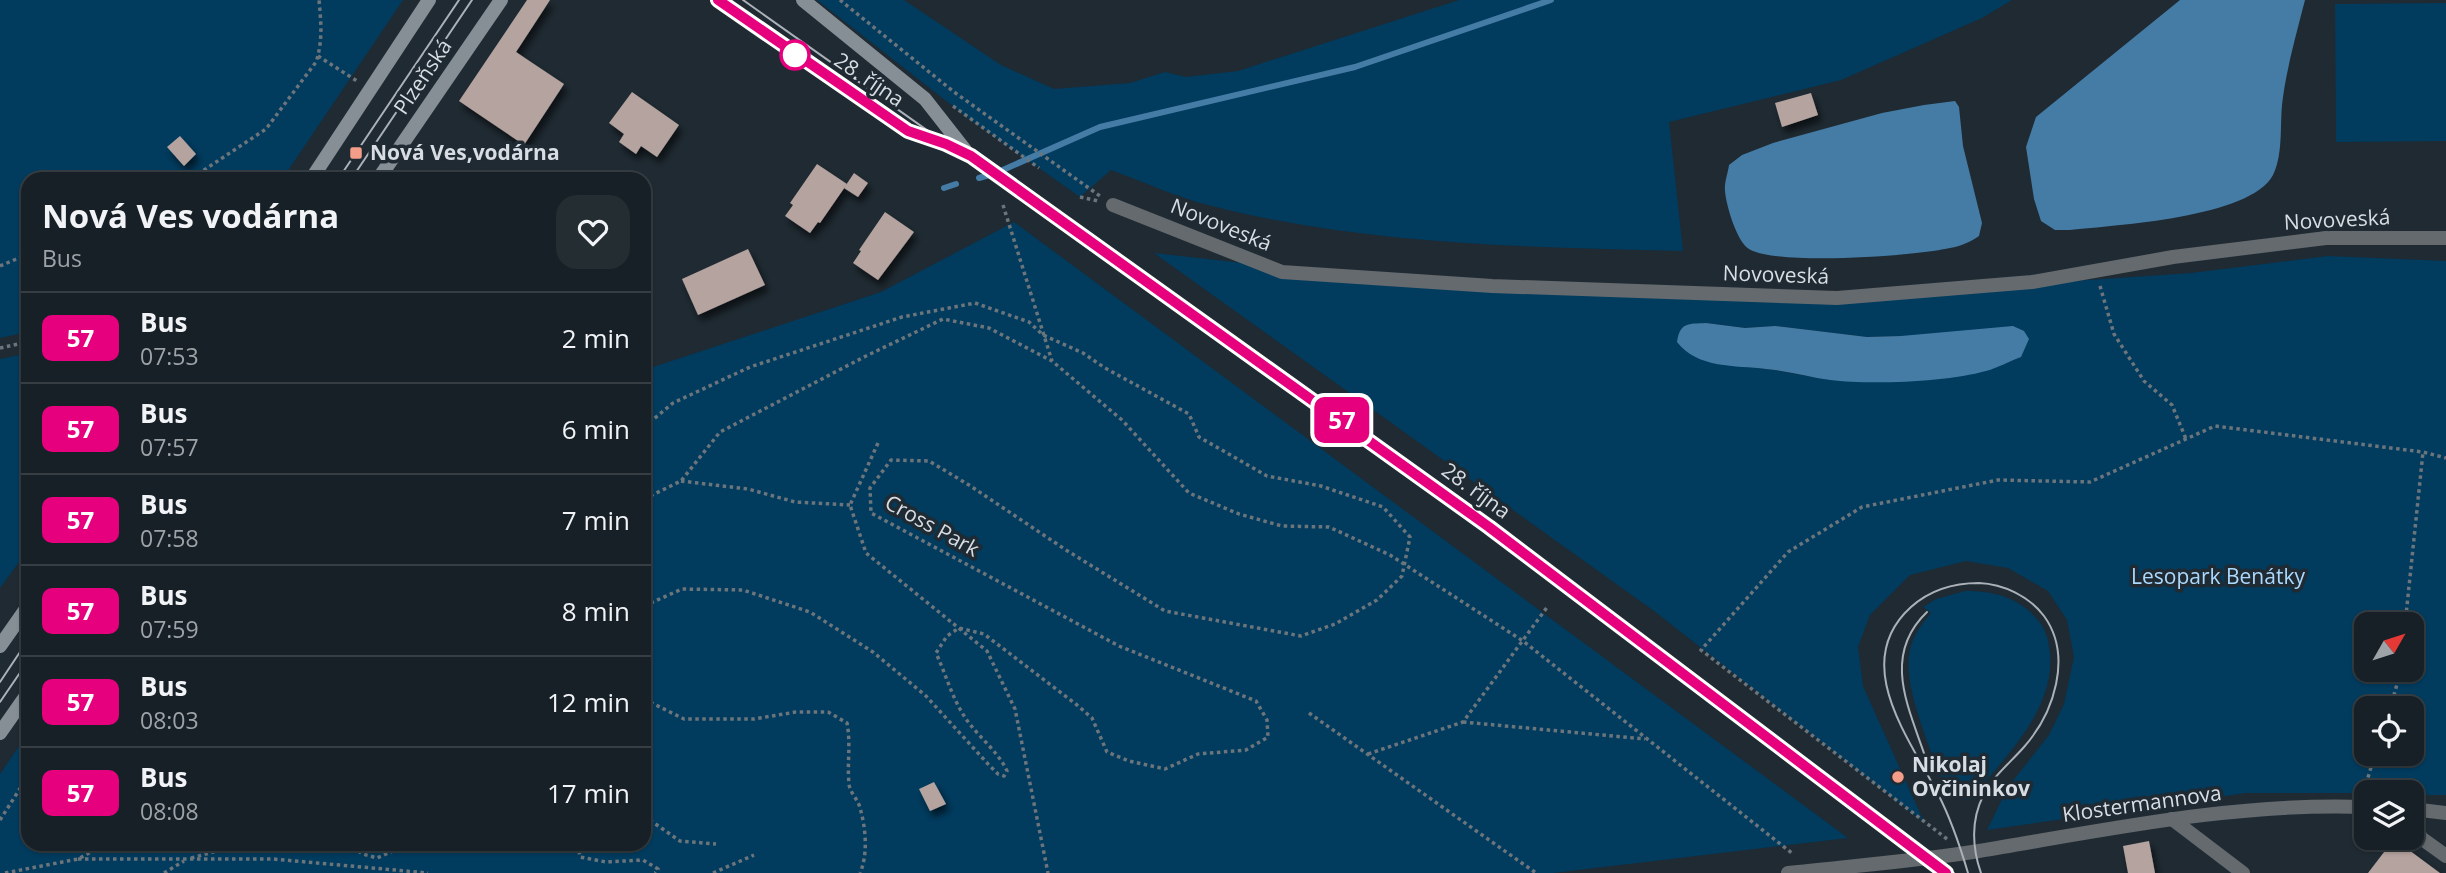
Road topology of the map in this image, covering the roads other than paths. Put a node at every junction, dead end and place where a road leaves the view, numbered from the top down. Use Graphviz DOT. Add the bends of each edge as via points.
graph roads {
  1 [pos="429,0"];
  2 [pos="501,0"];
  3 [pos="718,0"];
  4 [pos="803,0"];
  5 [pos="971,156"];
  6 [pos="316,172"];
  7 [pos="383,172"];
  8 [pos="1113,205"];
  9 [pos="2446,238"];
  10 [pos="21,616"];
  11 [pos="0,646"];
  12 [pos="21,703"];
  13 [pos="0,733"];
  14 [pos="2354,806"];
  15 [pos="2424,810"];
  16 [pos="2446,813"];
  17 [pos="2172,819"];
  18 [pos="2424,840"];
  19 [pos="2446,856"];
  20 [pos="1926,858"];
  21 [pos="1821,871"];
  22 [pos="1788,873"];
  23 [pos="1945,873"];
  24 [pos="2243,873"];
  1 -- 6 [label="main road, Plzeňská"];
  2 -- 7 [label="main road, Plzeňská"];
  3 -- 5 [label="main road, 28. října" via="908,131"];
  4 -- 5 [label="main road, 28. října" via="925,99"];
  5 -- 20 [label="main road, 28. října" via="1489,527"];
  8 -- 9 [label="street, Novoveská" via="1282,272 1492,286 1837,298 2032,282 2174,257 2326,238"];
  10 -- 11 [label="main road"];
  12 -- 13 [label="main road"];
  14 -- 17 [label="street, Klostermannova" via="2248,810"];
  15 -- 16 [label="street"];
  17 -- 20 [label="street, Klostermannova"];
  17 -- 24 [label="street"];
  18 -- 19 [label="street"];
  20 -- 21 [label="street, Klostermannova"];
  20 -- 23 [label="main road, 28. října"];
  21 -- 22 [label="street, Klostermannova"];
}
